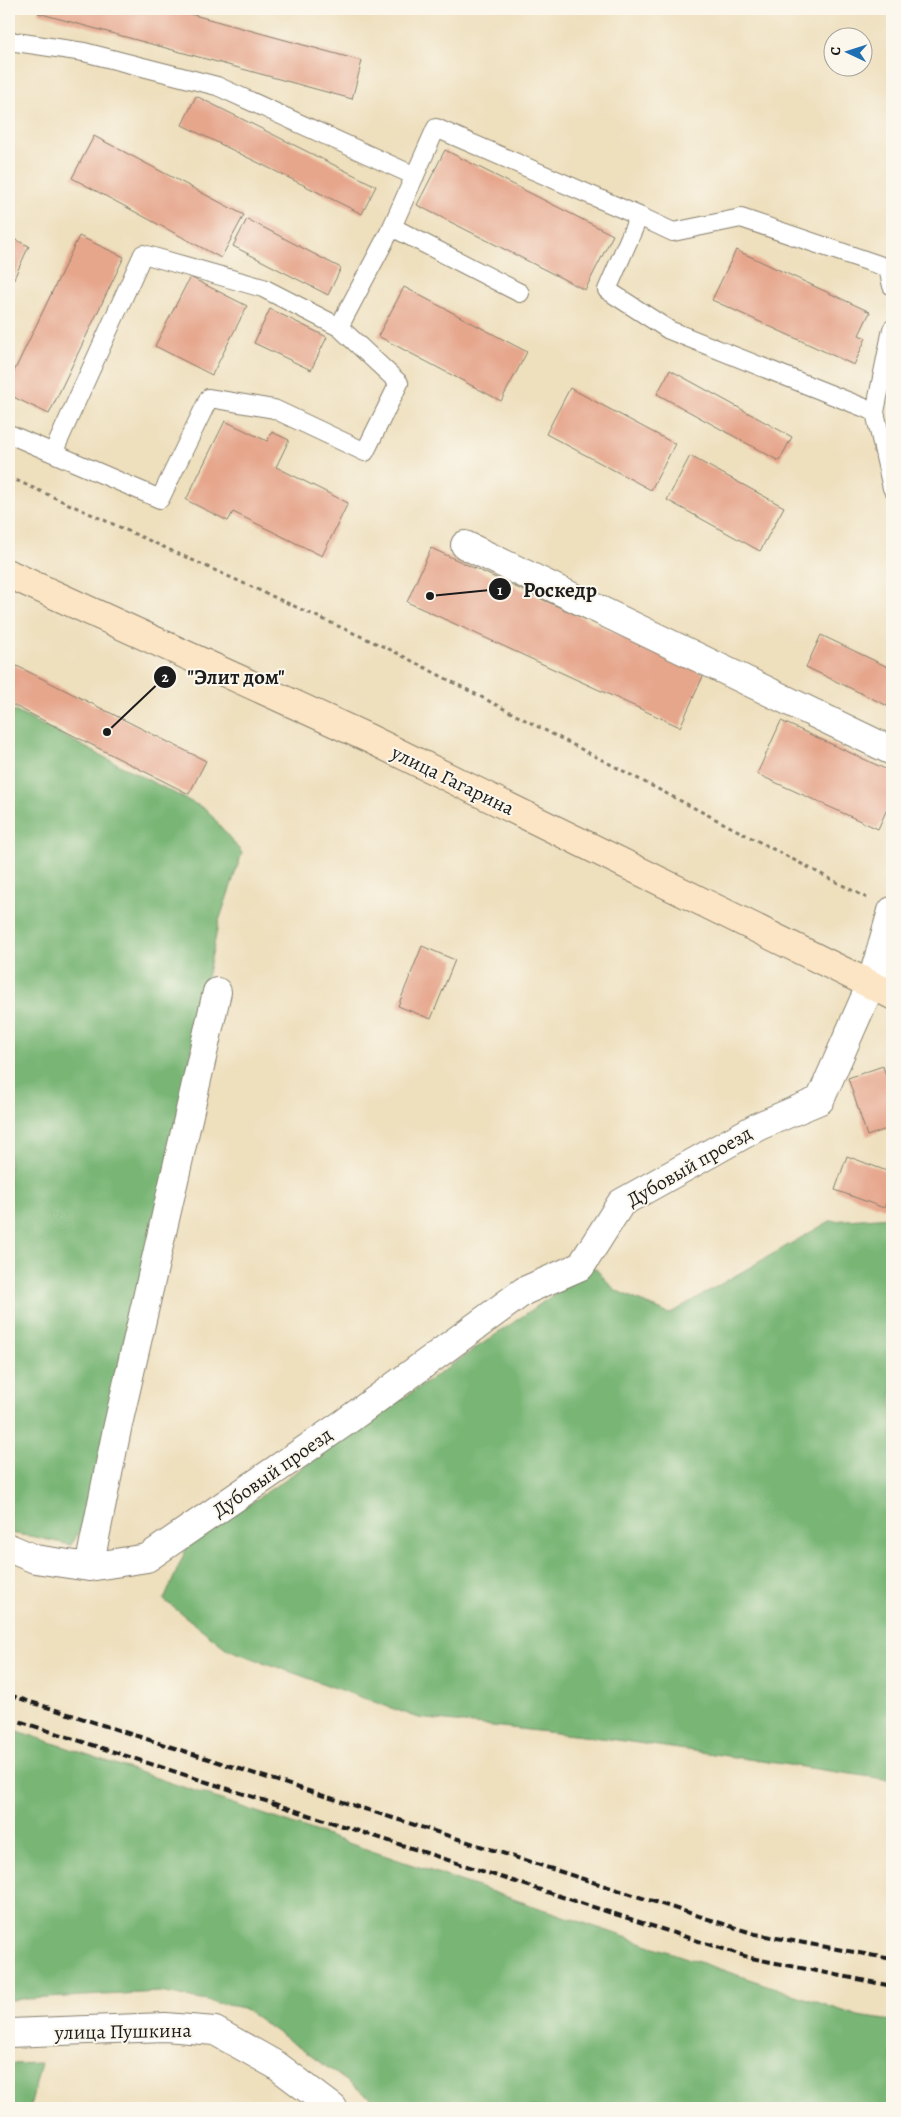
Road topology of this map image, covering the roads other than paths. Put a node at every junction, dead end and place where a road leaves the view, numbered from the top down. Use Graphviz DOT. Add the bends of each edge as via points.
graph roads {
  1 [pos="9,41"];
  2 [pos="415,176"];
  3 [pos="639,216"];
  4 [pos="392,227"];
  5 [pos="892,286"];
  6 [pos="520,293"];
  7 [pos="338,327"];
  8 [pos="892,329"];
  9 [pos="876,412"];
  10 [pos="9,434"];
  11 [pos="53,453"];
  12 [pos="892,488"];
  13 [pos="464,545"];
  14 [pos="9,574"];
  15 [pos="892,751"];
  16 [pos="883,906"];
  17 [pos="884,991"];
  18 [pos="217,992"];
  19 [pos="9,1548"];
  20 [pos="89,1567"];
  21 [pos="9,2033"];
  22 [pos="333,2108"];
  1 -- 2 [label="lane" via="84,52 217,86"];
  2 -- 3 [label="lane" via="436,128"];
  2 -- 4 [label="lane"];
  3 -- 5 [label="lane" via="673,232 741,218 888,268"];
  3 -- 9 [label="lane" via="607,290 669,330"];
  4 -- 6 [label="lane"];
  4 -- 7 [label="lane"];
  7 -- 11 [label="lane" via="263,288 143,254"];
  7 -- 11 [label="lane" via="400,383 365,452 274,409 209,398 160,499"];
  8 -- 9 [label="lane"];
  9 -- 12 [label="lane"];
  10 -- 11 [label="lane"];
  13 -- 15 [label="street"];
  14 -- 17 [label="main road, улица Гагарина" via="368,738"];
  16 -- 17 [label="street, Дубовый проезд"];
  17 -- 20 [label="street, Дубовый проезд" via="820,1100 759,1126 621,1203 581,1266 524,1291 344,1423 147,1558"];
  18 -- 20 [label="street" via="117,1429"];
  19 -- 20 [label="street, Дубовый проезд" via="35,1559"];
  21 -- 22 [label="street, улица Пушкина" via="165,2027 215,2031 276,2065"];
}
